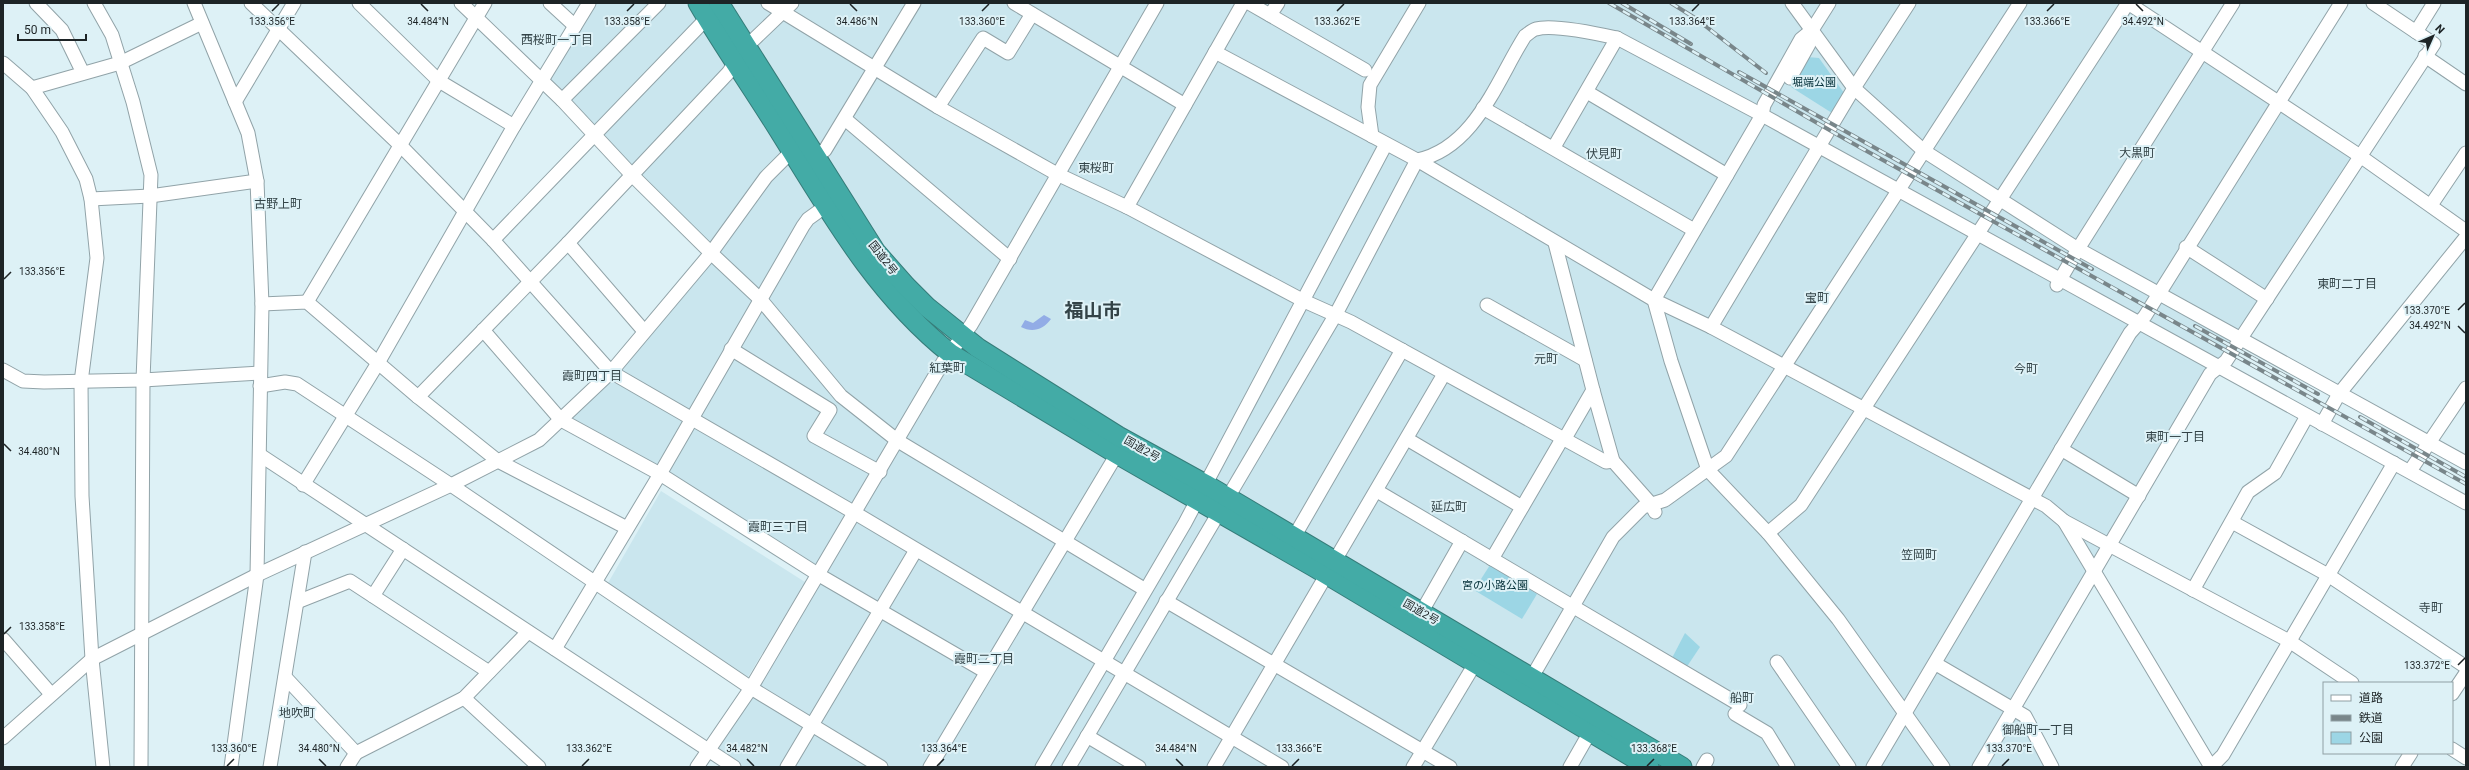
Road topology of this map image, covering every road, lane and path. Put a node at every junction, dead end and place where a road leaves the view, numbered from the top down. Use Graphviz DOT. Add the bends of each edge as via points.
graph roads {
  1 [pos="36,3"];
  2 [pos="94,3"];
  3 [pos="194,3"];
  4 [pos="251,3"];
  5 [pos="294,3"];
  6 [pos="359,3"];
  7 [pos="462,3"];
  8 [pos="485,3"];
  9 [pos="550,3"];
  10 [pos="589,3"];
  11 [pos="659,3"];
  12 [pos="719,3"];
  13 [pos="768,3"];
  14 [pos="792,3"];
  15 [pos="914,3"];
  16 [pos="1157,3"];
  17 [pos="1243,3"];
  18 [pos="1249,3"];
  19 [pos="1278,3"];
  20 [pos="1419,3"];
  21 [pos="1792,3"];
  22 [pos="1829,3"];
  23 [pos="1909,3"];
  24 [pos="2020,3"];
  25 [pos="2128,3"];
  26 [pos="2233,3"];
  27 [pos="2341,3"];
  28 [pos="2373,3"];
  29 [pos="2434,3"];
  30 [pos="1024,7"];
  31 [pos="702,11"];
  32 [pos="782,13"];
  33 [pos="1270,15"];
  34 [pos="476,17"];
  35 [pos="202,23"];
  36 [pos="575,26"];
  37 [pos="277,30"];
  38 [pos="1812,30"];
  39 [pos="2416,32"];
  40 [pos="1617,38"];
  41 [pos="747,46"];
  42 [pos="2202,51"];
  43 [pos="1215,52"];
  44 [pos="2426,56"];
  45 [pos="736,62"];
  46 [pos="3,63"];
  47 [pos="120,63"];
  48 [pos="1120,66"];
  49 [pos="875,68"];
  50 [pos="1365,70"];
  51 [pos="83,73"];
  52 [pos="439,81"];
  53 [pos="542,82"];
  54 [pos="2466,84"];
  55 [pos="32,88"];
  56 [pos="1854,88"];
  57 [pos="1587,92"];
  58 [pos="562,100"];
  59 [pos="2278,101"];
  60 [pos="236,102"];
  61 [pos="1185,105"];
  62 [pos="938,107"];
  63 [pos="1483,108"];
  64 [pos="1762,115"];
  65 [pos="844,119"];
  66 [pos="514,126"];
  67 [pos="593,135"];
  68 [pos="1372,136"];
  69 [pos="1386,144"];
  70 [pos="400,145"];
  71 [pos="1554,147"];
  72 [pos="1818,147"];
  73 [pos="792,151"];
  74 [pos="1924,151"];
  75 [pos="2466,153"];
  76 [pos="816,156"];
  77 [pos="2360,156"];
  78 [pos="1417,160"];
  79 [pos="631,174"];
  80 [pos="1058,174"];
  81 [pos="1726,175"];
  82 [pos="257,181"];
  83 [pos="1898,191"];
  84 [pos="150,196"];
  85 [pos="92,199"];
  86 [pos="2000,201"];
  87 [pos="2430,205"];
  88 [pos="826,206"];
  89 [pos="1127,207"];
  90 [pos="465,212"];
  91 [pos="1694,230"];
  92 [pos="2466,231"];
  93 [pos="1979,234"];
  94 [pos="2466,237"];
  95 [pos="493,240"];
  96 [pos="568,243"];
  97 [pos="1555,243"];
  98 [pos="2186,247"];
  99 [pos="2078,249"];
  100 [pos="711,253"];
  101 [pos="1010,259"];
  102 [pos="531,281"];
  103 [pos="2059,283"];
  104 [pos="2158,293"];
  105 [pos="2267,299"];
  106 [pos="761,300"];
  107 [pos="1654,300"];
  108 [pos="1304,301"];
  109 [pos="307,302"];
  110 [pos="262,304"];
  111 [pos="1487,304"];
  112 [pos="1336,314"];
  113 [pos="2138,323"];
  114 [pos="1711,327"];
  115 [pos="483,330"];
  116 [pos="644,331"];
  117 [pos="963,338"];
  118 [pos="2240,338"];
  119 [pos="731,349"];
  120 [pos="1402,350"];
  121 [pos="951,354"];
  122 [pos="1585,360"];
  123 [pos="378,363"];
  124 [pos="1785,366"];
  125 [pos="2218,367"];
  126 [pos="3,370"];
  127 [pos="611,372"];
  128 [pos="1444,374"];
  129 [pos="260,379"];
  130 [pos="144,380"];
  131 [pos="81,382"];
  132 [pos="2465,389"];
  133 [pos="1593,390"];
  134 [pos="2339,394"];
  135 [pos="418,397"];
  136 [pos="1864,408"];
  137 [pos="345,415"];
  138 [pos="2307,416"];
  139 [pos="692,418"];
  140 [pos="561,420"];
  141 [pos="2322,424"];
  142 [pos="1407,438"];
  143 [pos="1563,439"];
  144 [pos="898,441"];
  145 [pos="2428,442"];
  146 [pos="2061,449"];
  147 [pos="1117,454"];
  148 [pos="260,455"];
  149 [pos="498,461"];
  150 [pos="1613,461"];
  151 [pos="2394,463"];
  152 [pos="2466,463"];
  153 [pos="1708,470"];
  154 [pos="2410,471"];
  155 [pos="880,472"];
  156 [pos="660,474"];
  157 [pos="303,485"];
  158 [pos="451,485"];
  159 [pos="1377,491"];
  160 [pos="1201,492"];
  161 [pos="2139,496"];
  162 [pos="2034,499"];
  163 [pos="2466,503"];
  164 [pos="1224,506"];
  165 [pos="1522,506"];
  166 [pos="1653,508"];
  167 [pos="855,513"];
  168 [pos="2064,520"];
  169 [pos="2232,522"];
  170 [pos="367,525"];
  171 [pos="627,528"];
  172 [pos="1768,533"];
  173 [pos="1294,537"];
  174 [pos="1462,541"];
  175 [pos="1066,542"];
  176 [pos="2109,545"];
  177 [pos="403,549"];
  178 [pos="916,550"];
  179 [pos="305,552"];
  180 [pos="1492,559"];
  181 [pos="1331,568"];
  182 [pos="2094,572"];
  183 [pos="258,575"];
  184 [pos="819,575"];
  185 [pos="2328,575"];
  186 [pos="595,582"];
  187 [pos="1144,589"];
  188 [pos="2193,590"];
  189 [pos="373,596"];
  190 [pos="1166,601"];
  191 [pos="297,602"];
  192 [pos="1572,606"];
  193 [pos="881,612"];
  194 [pos="1022,612"];
  195 [pos="1421,612"];
  196 [pos="142,632"];
  197 [pos="528,632"];
  198 [pos="3,639"];
  199 [pos="2289,641"];
  200 [pos="555,649"];
  201 [pos="1479,656"];
  202 [pos="92,658"];
  203 [pos="1102,662"];
  204 [pos="1777,662"];
  205 [pos="1936,664"];
  206 [pos="1275,666"];
  207 [pos="2466,667"];
  208 [pos="489,672"];
  209 [pos="986,672"];
  210 [pos="2466,673"];
  211 [pos="1124,674"];
  212 [pos="284,677"];
  213 [pos="1532,677"];
  214 [pos="2350,682"];
  215 [pos="751,688"];
  216 [pos="2453,692"];
  217 [pos="51,694"];
  218 [pos="464,698"];
  219 [pos="2014,709"];
  220 [pos="1906,714"];
  221 [pos="812,727"];
  222 [pos="1590,732"];
  223 [pos="1087,736"];
  224 [pos="1232,737"];
  225 [pos="3,738"];
  226 [pos="709,750"];
  227 [pos="2453,750"];
  228 [pos="1423,751"];
  229 [pos="356,753"];
  230 [pos="2410,754"];
  231 [pos="2466,758"];
  232 [pos="103,767"];
  233 [pos="141,767"];
  234 [pos="231,767"];
  235 [pos="270,767"];
  236 [pos="347,767"];
  237 [pos="539,767"];
  238 [pos="697,767"];
  239 [pos="734,767"];
  240 [pos="787,767"];
  241 [pos="881,767"];
  242 [pos="930,767"];
  243 [pos="1042,767"];
  244 [pos="1069,767"];
  245 [pos="1139,767"];
  246 [pos="1214,767"];
  247 [pos="1282,767"];
  248 [pos="1413,767"];
  249 [pos="1450,767"];
  250 [pos="1570,767"];
  251 [pos="1649,767"];
  252 [pos="1682,767"];
  253 [pos="1788,767"];
  254 [pos="1849,767"];
  255 [pos="1873,767"];
  256 [pos="1943,767"];
  257 [pos="1979,767"];
  258 [pos="2052,767"];
  259 [pos="2211,767"];
  260 [pos="2402,767"];
  1 -- 51 [label="street" via="62,30"];
  2 -- 47 [label="street" via="112,36"];
  3 -- 35 [label="street"];
  4 -- 37 [label="street"];
  5 -- 37 [label="street"];
  6 -- 52 [label="street"];
  7 -- 34 [label="street"];
  8 -- 34 [label="street"];
  9 -- 36 [label="street"];
  10 -- 36 [label="street"];
  11 -- 58 [label="street"];
  12 -- 41 [label="highway, 国道2号"];
  13 -- 32 [label="street"];
  14 -- 32 [label="street"];
  15 -- 49 [label="street"];
  16 -- 48 [label="street"];
  17 -- 43 [label="street"];
  18 -- 33 [label="street"];
  19 -- 33 [label="street"];
  20 -- 68 [label="street" via="1370,85 1368,107"];
  21 -- 38 [label="street"];
  22 -- 38 [label="street"];
  23 -- 56 [label="street"];
  24 -- 74 [label="street"];
  25 -- 42 [label="street"];
  25 -- 86 [label="street"];
  26 -- 42 [label="street"];
  27 -- 59 [label="street"];
  28 -- 39 [label="street"];
  29 -- 39 [label="street"];
  30 -- 48 [label="street"];
  30 -- 62 [label="street" via="1008,53 983,38"];
  31 -- 45 [label="highway, 国道2号"];
  31 -- 67 [label="street"];
  32 -- 41 [label="street"];
  32 -- 49 [label="street"];
  33 -- 50 [label="street"];
  34 -- 52 [label="street"];
  34 -- 53 [label="street"];
  35 -- 47 [label="street"];
  35 -- 60 [label="street"];
  36 -- 53 [label="street"];
  37 -- 60 [label="street"];
  37 -- 70 [label="street"];
  38 -- 56 [label="street"];
  38 -- 64 [label="street" via="1809,44 1772,110"];
  39 -- 44 [label="street" via="2434,44"];
  40 -- 57 [label="street"];
  40 -- 63 [label="street" via="1593,33 1535,29 1525,36"];
  40 -- 64 [label="street"];
  41 -- 45 [label="street"];
  41 -- 76 [label="highway, 国道2号"];
  42 -- 59 [label="street"];
  42 -- 99 [label="street"];
  43 -- 61 [label="street"];
  43 -- 68 [label="street"];
  44 -- 54 [label="street"];
  44 -- 77 [label="street"];
  45 -- 73 [label="highway, 国道2号"];
  45 -- 79 [label="street"];
  46 -- 55 [label="street"];
  47 -- 51 [label="street"];
  47 -- 84 [label="street" via="151,175"];
  48 -- 61 [label="street"];
  48 -- 80 [label="street"];
  49 -- 62 [label="street"];
  49 -- 65 [label="street"];
  51 -- 55 [label="street"];
  52 -- 66 [label="street"];
  52 -- 70 [label="street"];
  53 -- 58 [label="street"];
  53 -- 66 [label="street"];
  55 -- 85 [label="street" via="62,132 86,179"];
  56 -- 72 [label="street"];
  56 -- 74 [label="street"];
  57 -- 71 [label="street"];
  57 -- 81 [label="street"];
  58 -- 67 [label="street"];
  59 -- 77 [label="street"];
  59 -- 98 [label="street"];
  60 -- 82 [label="street" via="248,133"];
  61 -- 89 [label="street"];
  62 -- 80 [label="street"];
  63 -- 71 [label="street"];
  63 -- 78 [label="street" via="1466,132 1430,157"];
  64 -- 72 [label="street"];
  64 -- 81 [label="street"];
  65 -- 76 [label="street" via="825,150"];
  65 -- 101 [label="street"];
  66 -- 90 [label="street"];
  67 -- 79 [label="street"];
  67 -- 95 [label="street"];
  68 -- 69 [label="street"];
  69 -- 78 [label="street"];
  69 -- 108 [label="street"];
  70 -- 90 [label="street"];
  70 -- 109 [label="street"];
  71 -- 91 [label="street"];
  72 -- 83 [label="street"];
  72 -- 114 [label="street"];
  73 -- 88 [label="highway, 国道2号"];
  73 -- 100 [label="street" via="766,177"];
  74 -- 83 [label="street"];
  74 -- 86 [label="street"];
  75 -- 87 [label="street"];
  76 -- 117 [label="highway, 国道2号" via="876,252 906,286"];
  77 -- 87 [label="street"];
  77 -- 105 [label="street"];
  78 -- 97 [label="street"];
  78 -- 112 [label="street"];
  79 -- 96 [label="street"];
  79 -- 100 [label="street"];
  80 -- 89 [label="street"];
  80 -- 101 [label="street"];
  81 -- 91 [label="street"];
  82 -- 84 [label="street"];
  82 -- 110 [label="street"];
  83 -- 93 [label="street"];
  83 -- 124 [label="street"];
  84 -- 85 [label="street"];
  84 -- 130 [label="street"];
  85 -- 131 [label="street" via="97,258"];
  86 -- 93 [label="street"];
  86 -- 99 [label="street"];
  87 -- 92 [label="street"];
  88 -- 106 [label="street" via="808,219 803,226"];
  88 -- 121 [label="highway, 国道2号" via="854,249 898,305"];
  89 -- 108 [label="street"];
  90 -- 95 [label="street"];
  90 -- 123 [label="street"];
  91 -- 107 [label="street"];
  93 -- 103 [label="street"];
  93 -- 136 [label="street"];
  94 -- 134 [label="street"];
  95 -- 102 [label="street"];
  96 -- 102 [label="street"];
  96 -- 116 [label="street"];
  97 -- 107 [label="street"];
  97 -- 122 [label="street"];
  98 -- 104 [label="street"];
  98 -- 105 [label="street"];
  99 -- 103 [label="street"];
  99 -- 104 [label="street"];
  100 -- 106 [label="street"];
  100 -- 116 [label="street"];
  101 -- 117 [label="street"];
  102 -- 115 [label="street"];
  102 -- 127 [label="street"];
  103 -- 113 [label="street"];
  104 -- 113 [label="street"];
  104 -- 118 [label="street"];
  105 -- 118 [label="street"];
  106 -- 119 [label="street"];
  106 -- 144 [label="street" via="841,396"];
  107 -- 114 [label="street"];
  107 -- 153 [label="street" via="1671,361"];
  108 -- 112 [label="street"];
  108 -- 160 [label="street"];
  109 -- 110 [label="street"];
  109 -- 123 [label="street"];
  110 -- 129 [label="street"];
  111 -- 122 [label="street"];
  112 -- 120 [label="street"];
  112 -- 164 [label="street"];
  113 -- 125 [label="street"];
  113 -- 146 [label="street"];
  114 -- 124 [label="street"];
  115 -- 135 [label="street"];
  115 -- 140 [label="street"];
  116 -- 127 [label="street"];
  117 -- 121 [label="street"];
  117 -- 160 [label="highway, 国道2号"];
  118 -- 125 [label="street" via="2226,361"];
  118 -- 134 [label="street"];
  119 -- 139 [label="street"];
  119 -- 155 [label="street" via="830,410 814,436"];
  120 -- 128 [label="street"];
  120 -- 173 [label="street"];
  121 -- 144 [label="street" via="943,362"];
  121 -- 147 [label="highway, 国道2号"];
  122 -- 133 [label="street"];
  123 -- 135 [label="street"];
  123 -- 137 [label="street"];
  124 -- 136 [label="street"];
  124 -- 153 [label="street" via="1726,456"];
  125 -- 138 [label="street"];
  125 -- 161 [label="street" via="2210,374"];
  126 -- 131 [label="street" via="24,381"];
  127 -- 139 [label="street"];
  127 -- 140 [label="street"];
  128 -- 142 [label="street"];
  128 -- 143 [label="street"];
  129 -- 130 [label="street"];
  129 -- 137 [label="street" via="297,384"];
  129 -- 148 [label="street"];
  130 -- 131 [label="street"];
  130 -- 196 [label="street"];
  131 -- 202 [label="street" via="82,496"];
  132 -- 145 [label="street"];
  133 -- 143 [label="street"];
  133 -- 150 [label="street"];
  134 -- 141 [label="street"];
  134 -- 145 [label="street"];
  135 -- 149 [label="street"];
  136 -- 162 [label="street"];
  136 -- 172 [label="street" via="1801,505"];
  137 -- 157 [label="street"];
  137 -- 158 [label="street"];
  138 -- 141 [label="street"];
  138 -- 169 [label="street" via="2275,473 2248,492"];
  139 -- 156 [label="street"];
  139 -- 167 [label="street"];
  140 -- 149 [label="street" via="539,440"];
  140 -- 156 [label="street"];
  141 -- 151 [label="street"];
  142 -- 159 [label="street"];
  142 -- 165 [label="street"];
  143 -- 150 [label="street" via="1606,462"];
  143 -- 165 [label="street"];
  144 -- 155 [label="street"];
  144 -- 175 [label="street"];
  145 -- 152 [label="street"];
  145 -- 154 [label="street"];
  146 -- 161 [label="street"];
  146 -- 162 [label="street"];
  147 -- 160 [label="highway, 国道2号"];
  147 -- 175 [label="street"];
  148 -- 157 [label="street"];
  148 -- 183 [label="street"];
  149 -- 158 [label="street"];
  149 -- 171 [label="street"];
  150 -- 166 [label="street"];
  151 -- 154 [label="street"];
  151 -- 185 [label="street"];
  153 -- 166 [label="street"];
  153 -- 172 [label="street"];
  154 -- 163 [label="street"];
  155 -- 167 [label="street"];
  156 -- 171 [label="street"];
  156 -- 184 [label="street"];
  157 -- 170 [label="street"];
  158 -- 170 [label="street"];
  158 -- 186 [label="street"];
  159 -- 174 [label="street"];
  159 -- 181 [label="street"];
  160 -- 164 [label="highway, 国道2号"];
  160 -- 187 [label="street"];
  161 -- 176 [label="street"];
  162 -- 168 [label="street"];
  162 -- 205 [label="street" via="2025,510"];
  164 -- 173 [label="highway, 国道2号"];
  164 -- 181 [label="highway, 国道2号"];
  164 -- 190 [label="street"];
  165 -- 180 [label="street"];
  166 -- 192 [label="street" via="1643,507 1613,537"];
  167 -- 178 [label="street"];
  167 -- 184 [label="street"];
  168 -- 176 [label="street"];
  168 -- 182 [label="street"];
  169 -- 185 [label="street"];
  169 -- 188 [label="street"];
  170 -- 177 [label="street"];
  170 -- 179 [label="street"];
  171 -- 186 [label="street"];
  172 -- 220 [label="street" via="1838,619"];
  173 -- 181 [label="highway, 国道2号"];
  174 -- 180 [label="street"];
  174 -- 195 [label="street"];
  175 -- 187 [label="street"];
  175 -- 194 [label="street"];
  176 -- 182 [label="street"];
  176 -- 188 [label="street"];
  177 -- 189 [label="street"];
  177 -- 197 [label="street"];
  178 -- 193 [label="street"];
  178 -- 194 [label="street"];
  179 -- 183 [label="street"];
  179 -- 191 [label="street"];
  180 -- 192 [label="street"];
  181 -- 195 [label="highway, 国道2号"];
  181 -- 201 [label="highway, 国道2号"];
  181 -- 206 [label="street"];
  182 -- 219 [label="street"];
  182 -- 259 [label="street"];
  183 -- 196 [label="street"];
  183 -- 234 [label="street"];
  184 -- 193 [label="street"];
  184 -- 215 [label="street"];
  185 -- 199 [label="street"];
  185 -- 207 [label="street"];
  186 -- 200 [label="street"];
  186 -- 215 [label="street"];
  187 -- 203 [label="street"];
  188 -- 199 [label="street"];
  189 -- 191 [label="street" via="350,581"];
  189 -- 208 [label="street"];
  190 -- 206 [label="street"];
  190 -- 211 [label="street"];
  191 -- 212 [label="street"];
  192 -- 213 [label="street"];
  192 -- 253 [label="street" via="1737,709 1767,733"];
  193 -- 209 [label="street"];
  193 -- 221 [label="street"];
  194 -- 203 [label="street"];
  194 -- 209 [label="street"];
  195 -- 201 [label="highway, 国道2号"];
  196 -- 202 [label="street"];
  196 -- 233 [label="street"];
  197 -- 200 [label="street"];
  197 -- 208 [label="street"];
  198 -- 217 [label="street"];
  199 -- 214 [label="street"];
  199 -- 259 [label="street" via="2223,755"];
  200 -- 226 [label="street"];
  201 -- 213 [label="highway, 国道2号"];
  201 -- 222 [label="highway, 国道2号"];
  201 -- 228 [label="street"];
  202 -- 217 [label="street"];
  202 -- 232 [label="street"];
  203 -- 211 [label="street"];
  203 -- 243 [label="street"];
  204 -- 254 [label="street"];
  205 -- 219 [label="street"];
  205 -- 220 [label="street" via="1912,699"];
  206 -- 224 [label="street"];
  206 -- 228 [label="street"];
  208 -- 218 [label="street"];
  209 -- 242 [label="street"];
  210 -- 216 [label="street"];
  211 -- 223 [label="street"];
  211 -- 224 [label="street"];
  212 -- 229 [label="street"];
  212 -- 235 [label="street"];
  213 -- 252 [label="highway, 国道2号"];
  215 -- 221 [label="street"];
  215 -- 226 [label="street"];
  217 -- 225 [label="street"];
  218 -- 229 [label="street"];
  218 -- 237 [label="street"];
  219 -- 257 [label="street"];
  219 -- 258 [label="street" via="2025,716"];
  220 -- 255 [label="street"];
  220 -- 256 [label="street"];
  221 -- 240 [label="street"];
  221 -- 241 [label="street"];
  222 -- 250 [label="street"];
  222 -- 251 [label="highway, 国道2号"];
  223 -- 244 [label="street"];
  223 -- 245 [label="street"];
  224 -- 246 [label="street"];
  224 -- 247 [label="street"];
  226 -- 238 [label="street"];
  226 -- 239 [label="street"];
  227 -- 231 [label="street"];
  228 -- 248 [label="street"];
  228 -- 249 [label="street"];
  229 -- 236 [label="street"];
  230 -- 260 [label="street"];
}
